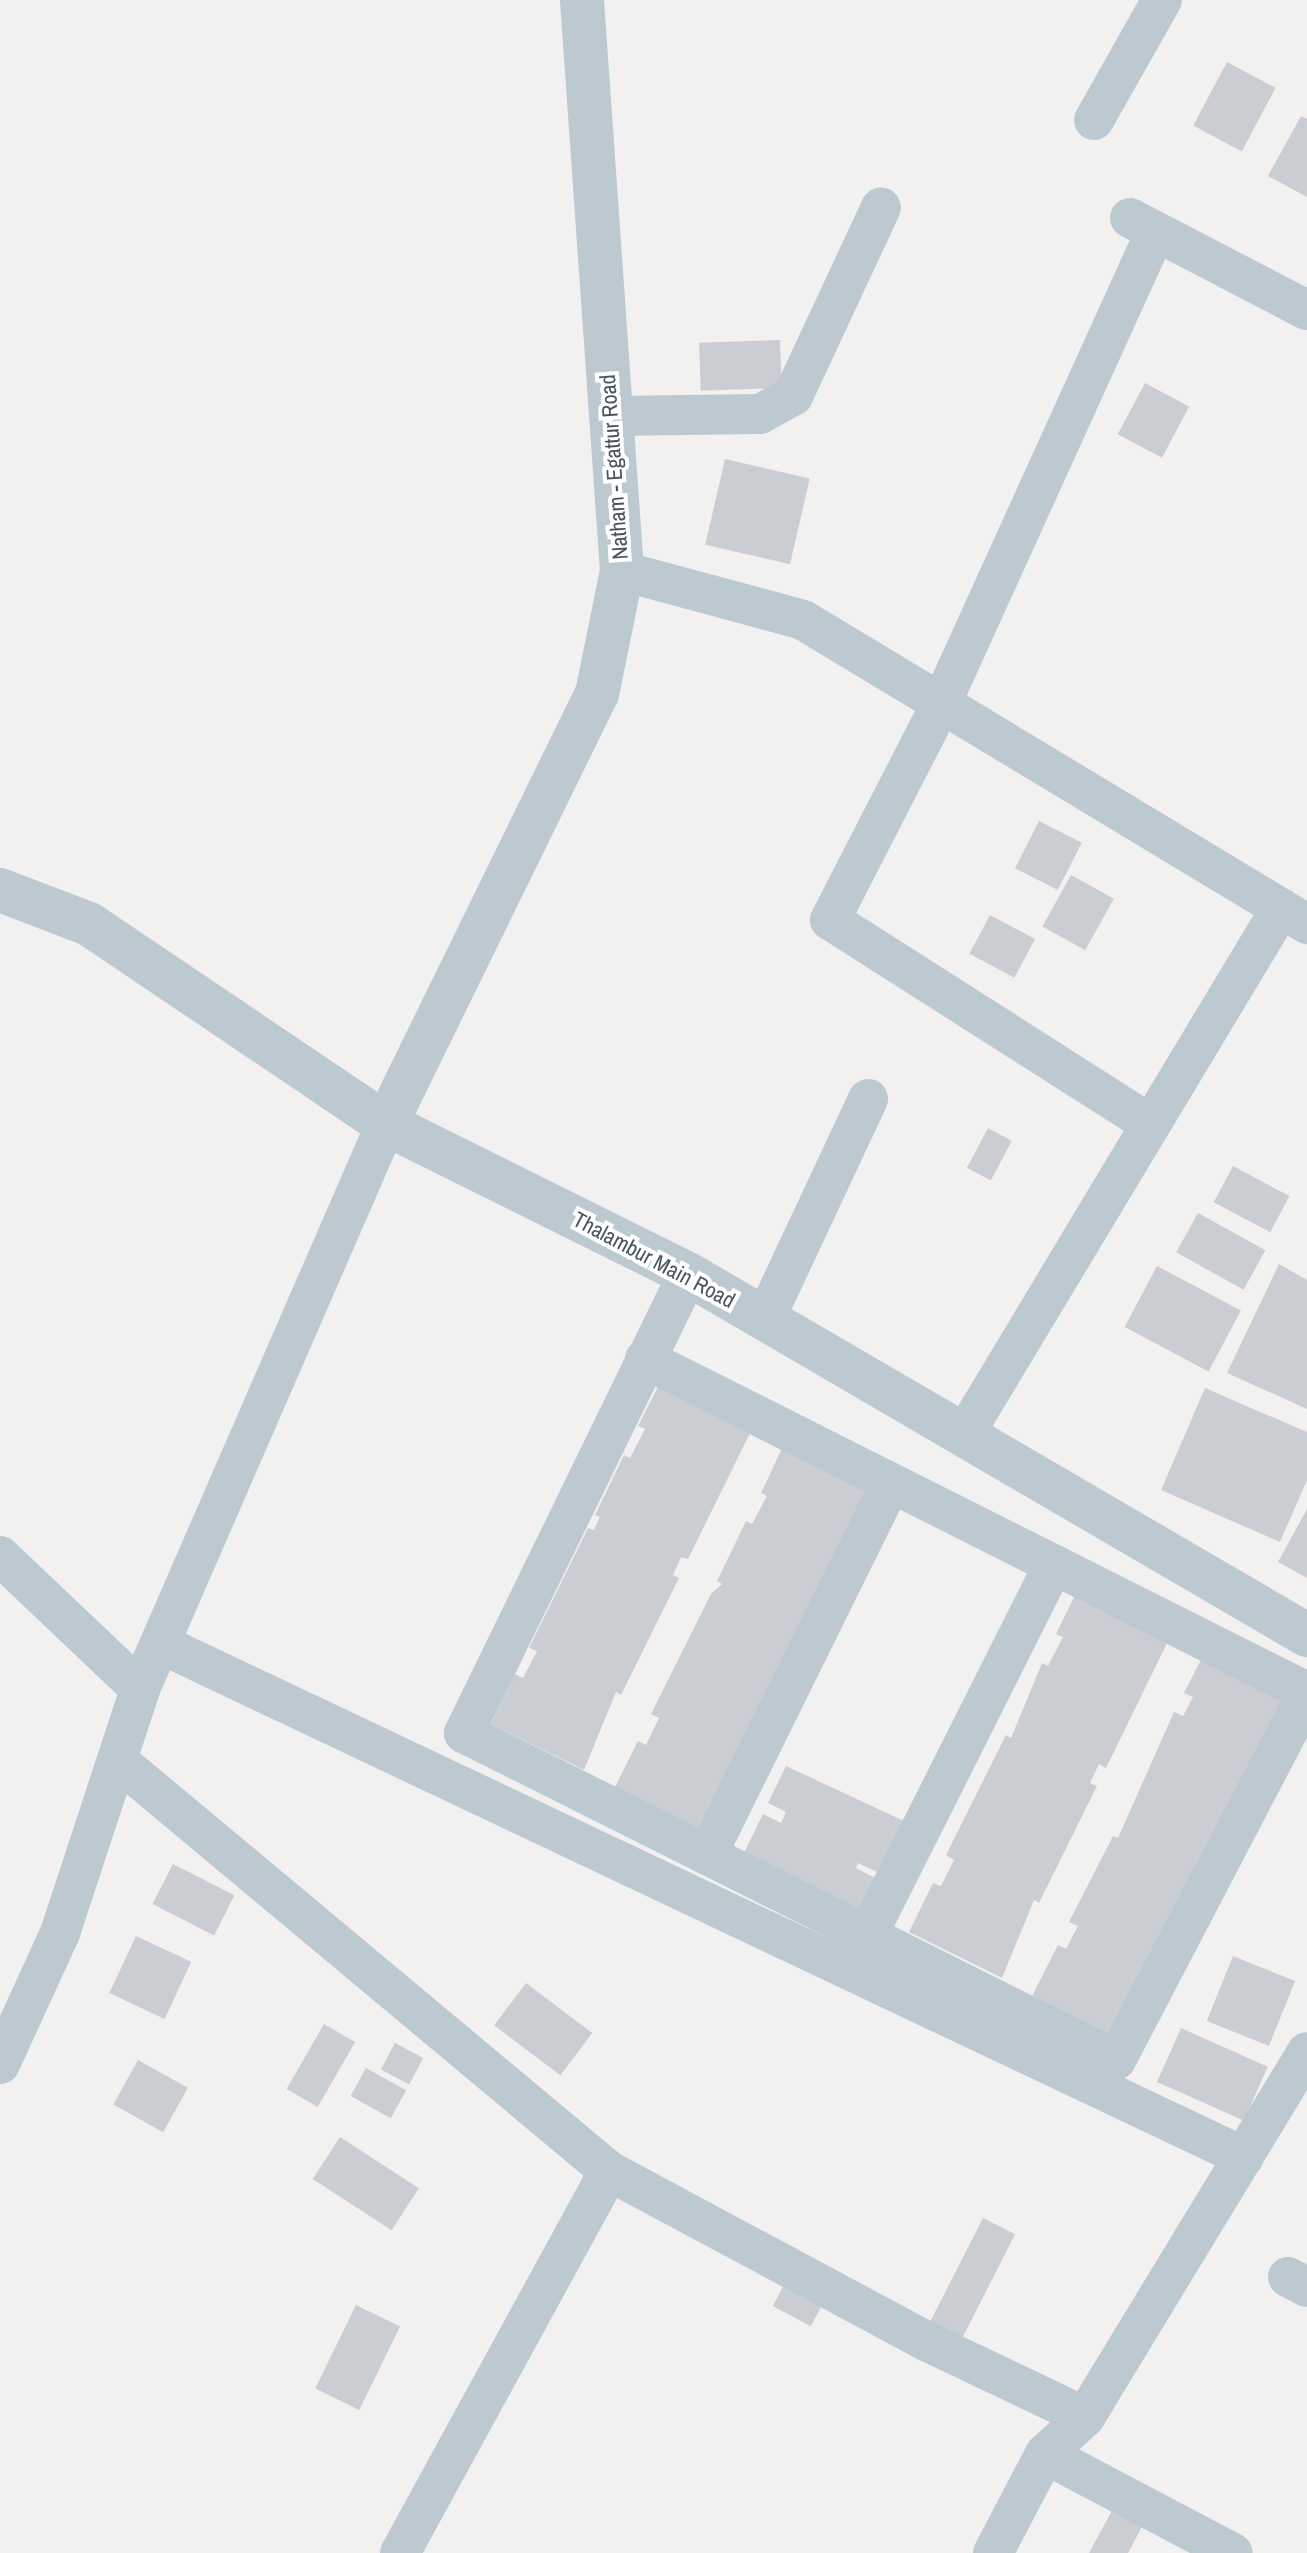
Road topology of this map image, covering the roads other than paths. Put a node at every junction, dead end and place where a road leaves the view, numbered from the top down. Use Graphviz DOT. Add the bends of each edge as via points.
graph roads {
  1 [pos="582,0"];
  2 [pos="1162,0"];
  3 [pos="1094,120"];
  4 [pos="881,207"];
  5 [pos="1307,310"];
  6 [pos="611,416"];
  7 [pos="622,571"];
  8 [pos="941,704"];
  9 [pos="0,890"];
  10 [pos="1294,916"];
  11 [pos="868,1099"];
  12 [pos="1147,1122"];
  13 [pos="386,1124"];
  14 [pos="688,1274"];
  15 [pos="765,1319"];
  16 [pos="645,1359"];
  17 [pos="964,1435"];
  18 [pos="891,1483"];
  19 [pos="0,1556"];
  20 [pos="1054,1564"];
  21 [pos="1307,1635"];
  22 [pos="163,1645"];
  23 [pos="140,1689"];
  24 [pos="1307,1693"];
  25 [pos="117,1760"];
  26 [pos="707,1855"];
  27 [pos="867,1936"];
  28 [pos="1307,2052"];
  29 [pos="0,2064"];
  30 [pos="1244,2157"];
  31 [pos="609,2171"];
  32 [pos="1085,2417"];
  33 [pos="1045,2454"];
  34 [pos="400,2553"];
  35 [pos="993,2553"];
  36 [pos="1233,2553"];
  1 -- 6 [label="street, Natham - Egattur Road"];
  2 -- 3 [label="street"];
  4 -- 6 [label="street" via="793,396 760,414"];
  5 -- 8 [label="street" via="1142,226"];
  6 -- 7 [label="street, Natham - Egattur Road"];
  7 -- 8 [label="street" via="803,620"];
  7 -- 13 [label="street, Natham - Egattur Road" via="597,694"];
  8 -- 10 [label="street"];
  8 -- 12 [label="street" via="830,920"];
  9 -- 13 [label="street, Thalambur Main Road" via="89,924"];
  10 -- 12 [label="street"];
  11 -- 15 [label="street"];
  12 -- 17 [label="street"];
  13 -- 14 [label="street, Thalambur Main Road"];
  13 -- 22 [label="street"];
  14 -- 15 [label="street, Thalambur Main Road"];
  14 -- 16 [label="street"];
  15 -- 17 [label="street, Thalambur Main Road"];
  16 -- 18 [label="street"];
  16 -- 26 [label="street" via="464,1733"];
  17 -- 21 [label="street, Thalambur Main Road"];
  18 -- 20 [label="street"];
  18 -- 26 [label="street"];
  19 -- 23 [label="street"];
  20 -- 24 [label="street"];
  20 -- 27 [label="street"];
  22 -- 23 [label="street"];
  22 -- 30 [label="street"];
  23 -- 25 [label="street"];
  24 -- 27 [label="street" via="1116,2060"];
  25 -- 29 [label="street" via="60,1933"];
  25 -- 31 [label="street"];
  26 -- 27 [label="street"];
  28 -- 30 [label="street"];
  30 -- 32 [label="street"];
  31 -- 32 [label="street" via="926,2341"];
  31 -- 34 [label="street"];
  32 -- 33 [label="street"];
  33 -- 35 [label="street"];
  33 -- 36 [label="street"];
}
